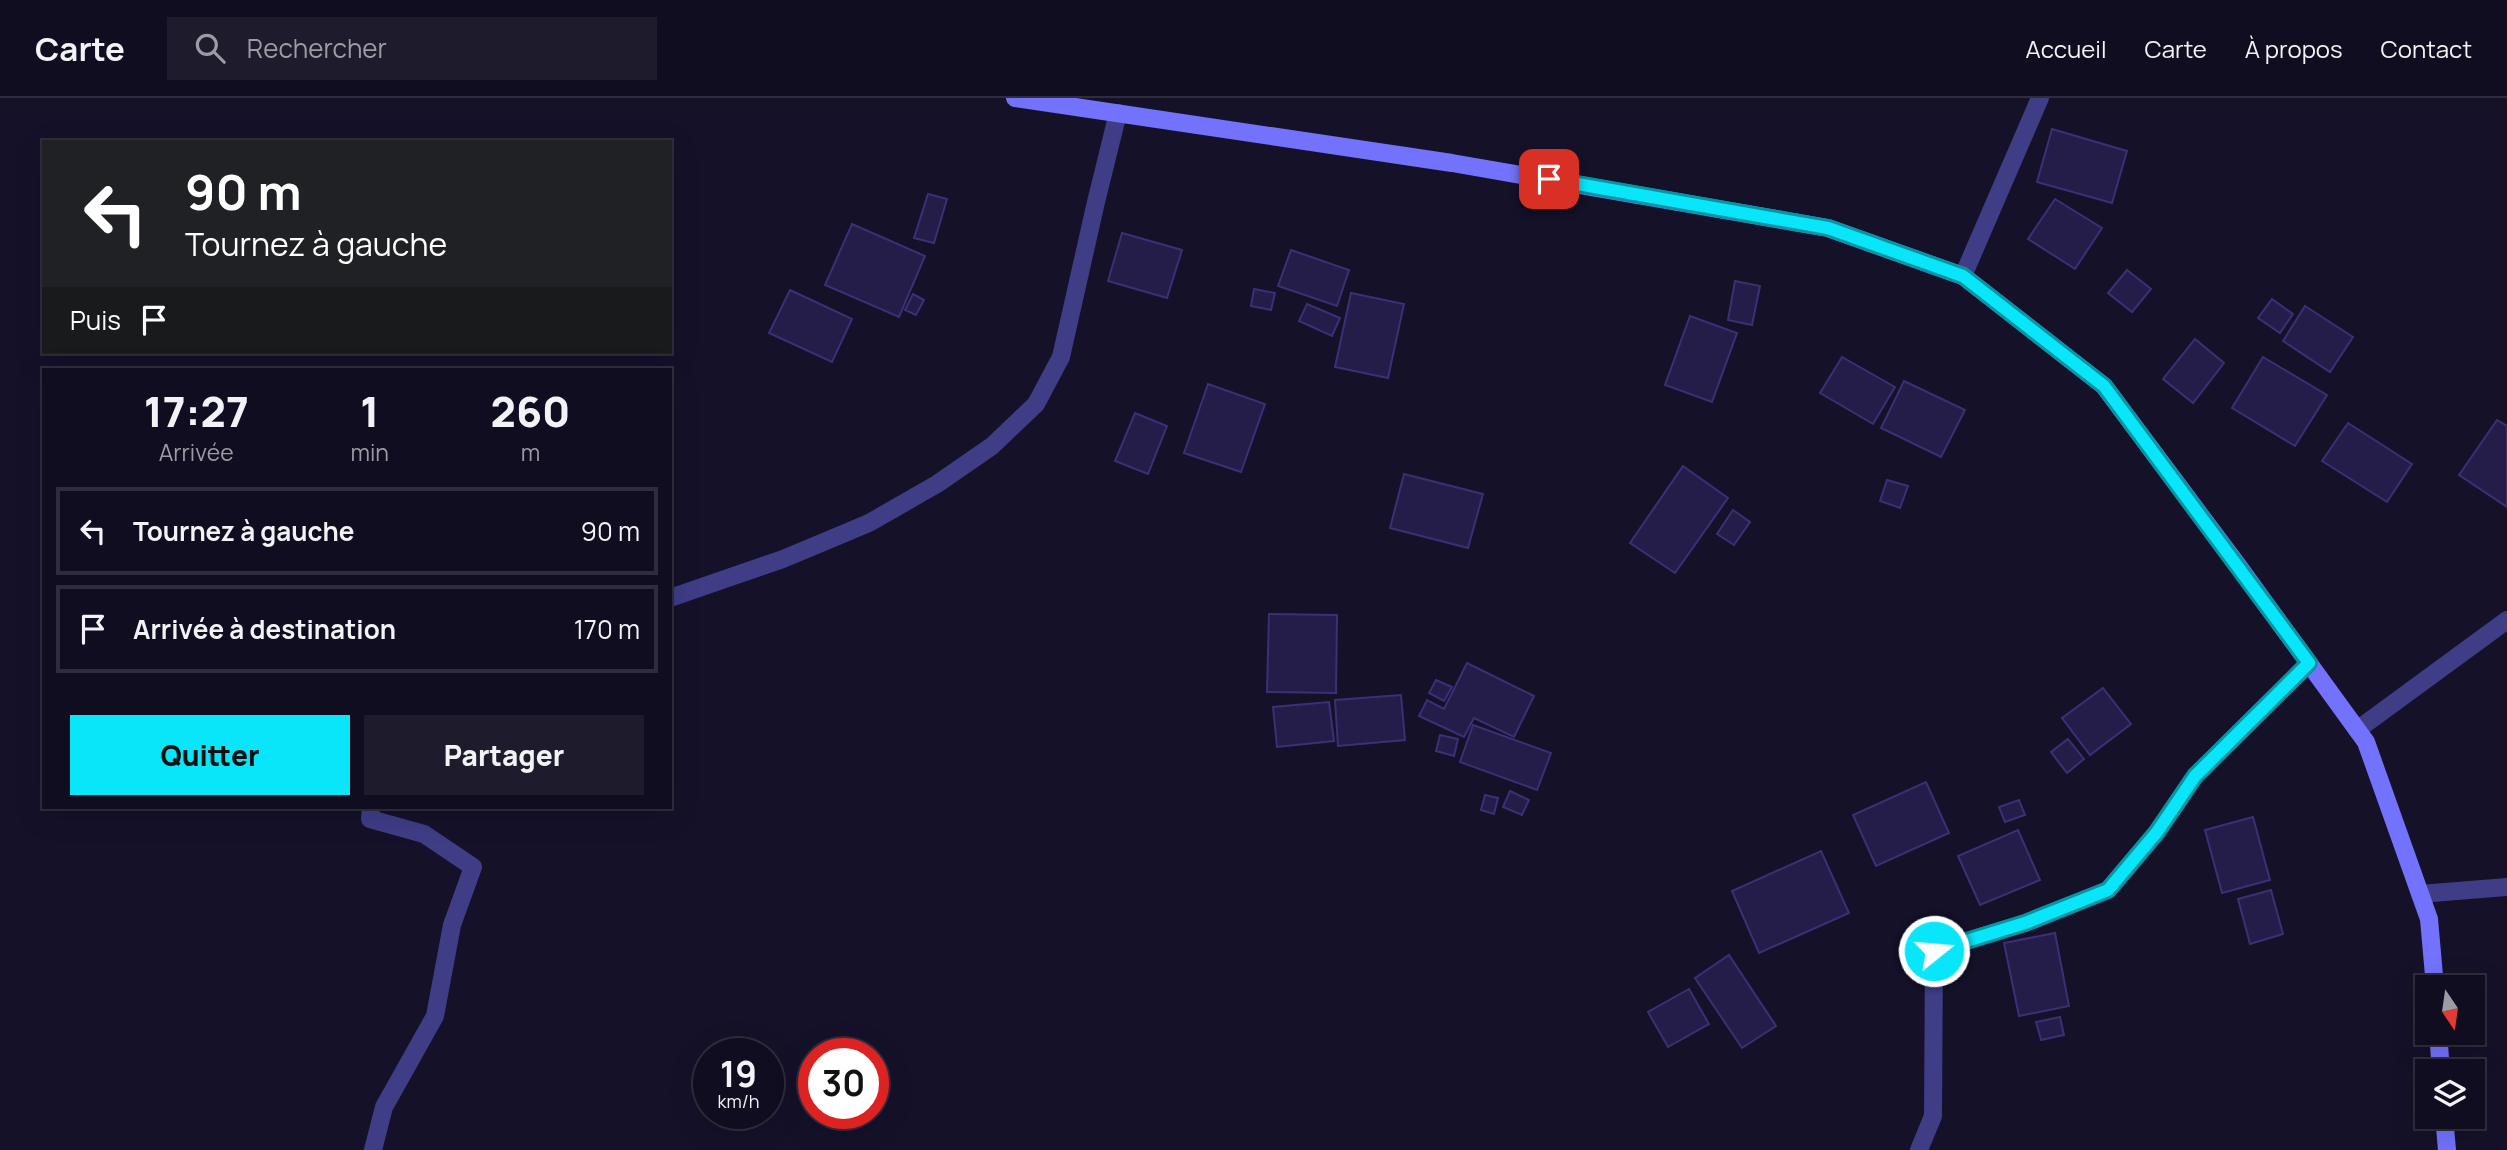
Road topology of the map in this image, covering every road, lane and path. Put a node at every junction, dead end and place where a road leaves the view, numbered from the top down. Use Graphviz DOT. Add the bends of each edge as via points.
graph roads {
  1 [pos="1016,98"];
  2 [pos="2040,98"];
  3 [pos="1118,113"];
  4 [pos="1963,276"];
  5 [pos="672,597"];
  6 [pos="2507,620"];
  7 [pos="2309,663"];
  8 [pos="2357,730"];
  9 [pos="371,809"];
  10 [pos="2507,887"];
  11 [pos="2420,894"];
  12 [pos="2434,975"];
  13 [pos="2445,1129"];
  14 [pos="373,1150"];
  15 [pos="1919,1150"];
  16 [pos="2447,1150"];
  1 -- 3 [label="main road"];
  2 -- 4 [label="street"];
  3 -- 4 [label="main road" via="1452,163 1828,228"];
  3 -- 5 [label="street" via="1061,357 1036,404 992,446 869,523"];
  4 -- 7 [label="main road" via="2104,386"];
  6 -- 8 [label="street"];
  7 -- 8 [label="main road"];
  7 -- 15 [label="street" via="2195,776 2157,832 2108,890 2025,923 1934,951 1933,1116"];
  8 -- 11 [label="main road" via="2366,742"];
  9 -- 14 [label="street" via="370,819 424,834 473,867 452,925 435,1016 384,1107"];
  10 -- 11 [label="street"];
  11 -- 12 [label="main road" via="2429,919"];
  13 -- 16 [label="main road"];
}
